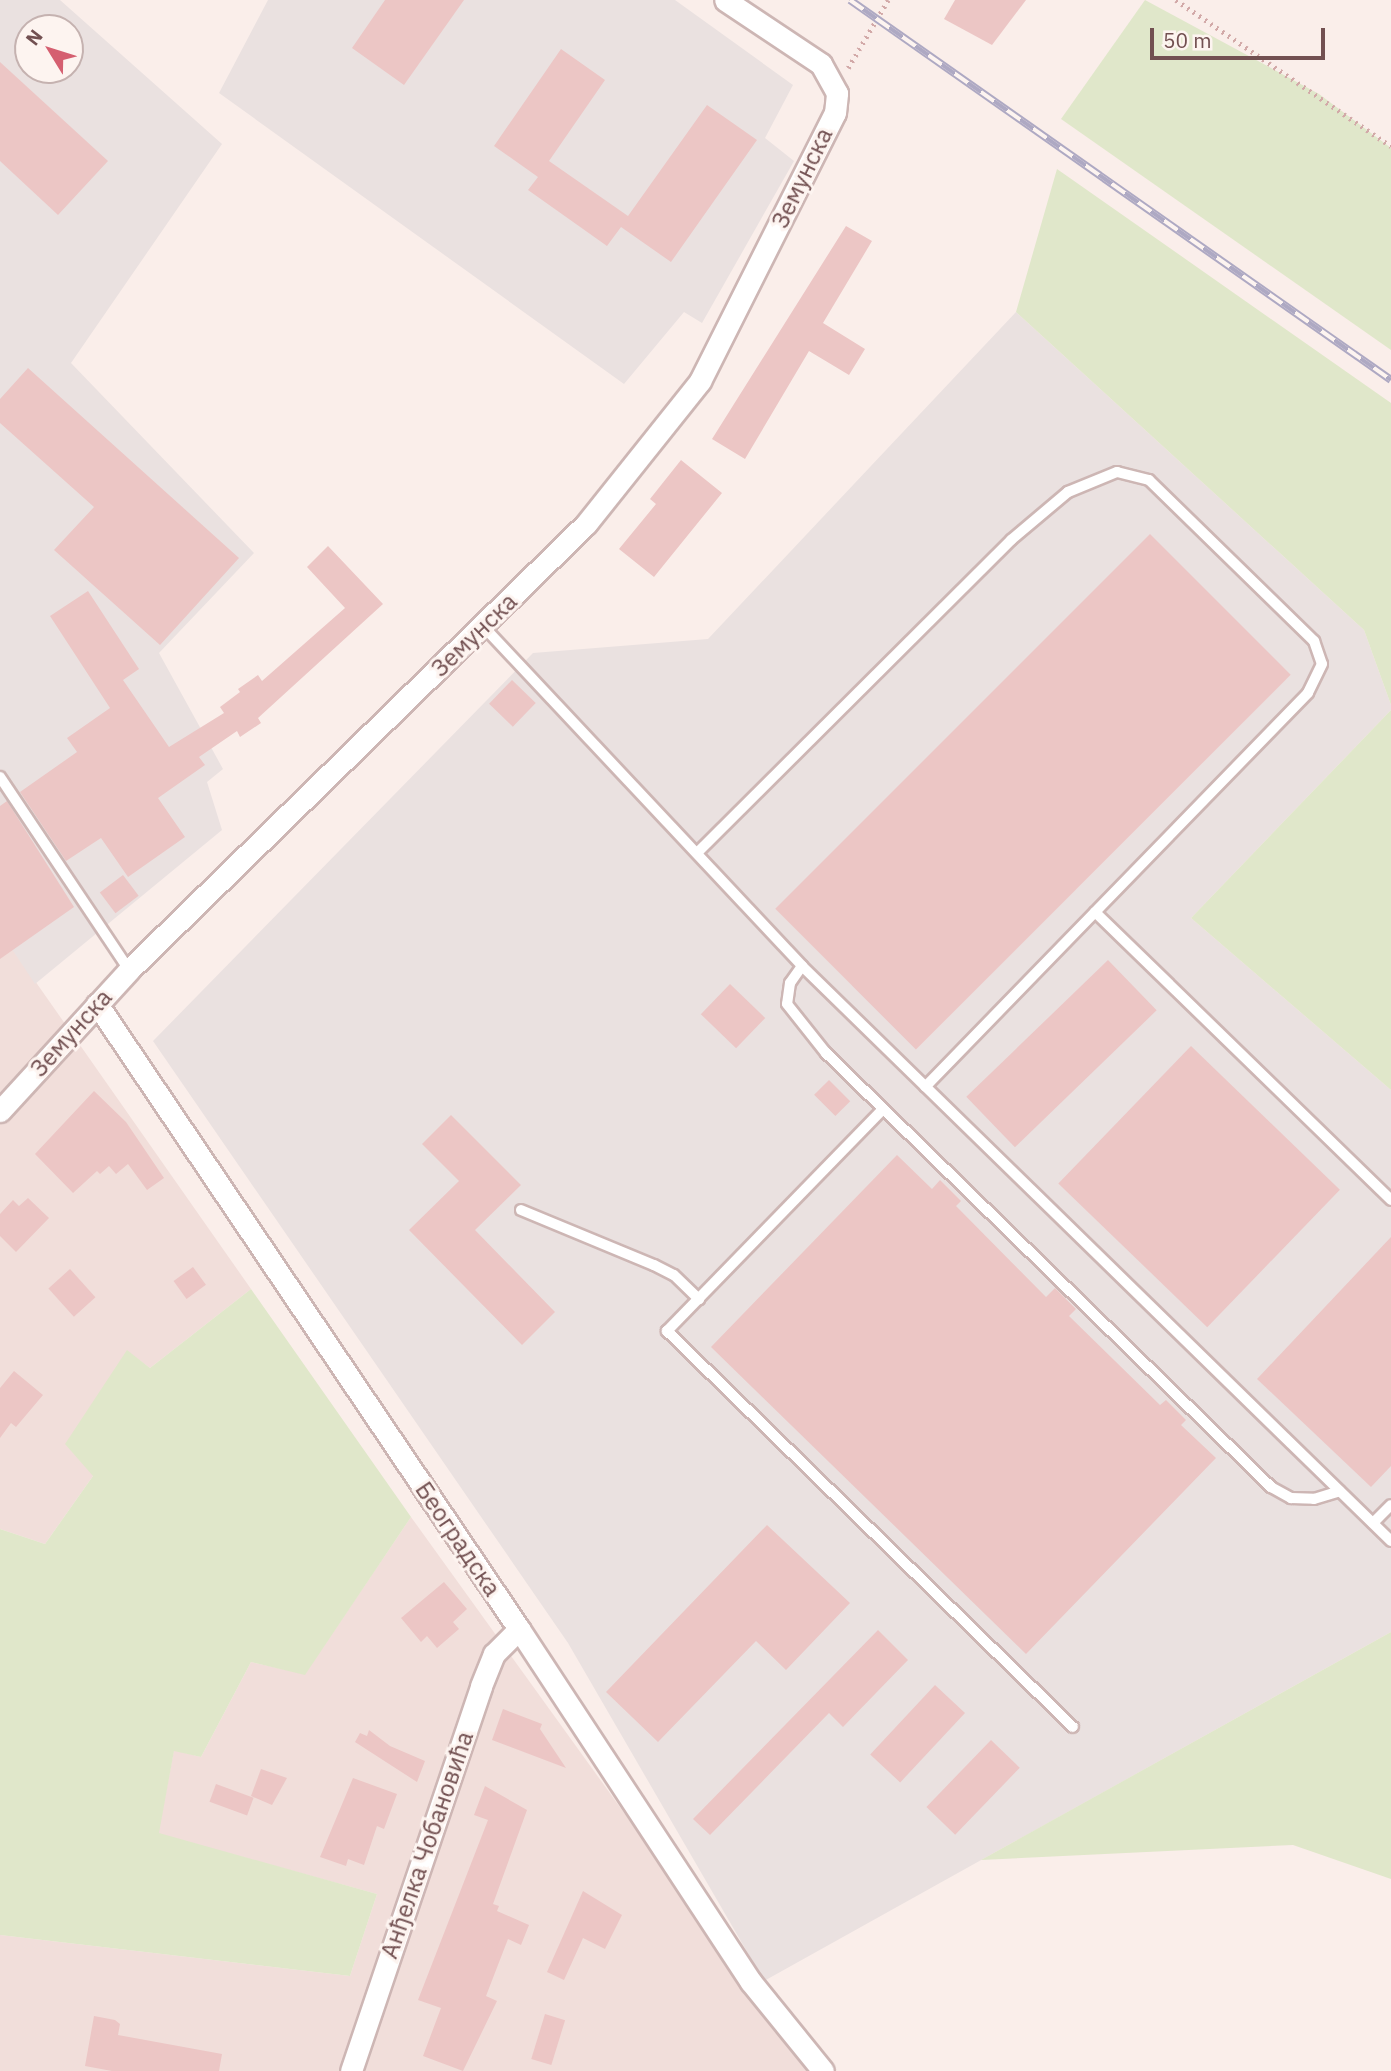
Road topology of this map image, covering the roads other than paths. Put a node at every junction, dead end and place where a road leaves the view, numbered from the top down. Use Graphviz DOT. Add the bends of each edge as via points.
graph roads {
  1 [pos="725,0"];
  2 [pos="483,626"];
  3 [pos="0,777"];
  4 [pos="698,852"];
  5 [pos="1095,912"];
  6 [pos="802,966"];
  7 [pos="129,970"];
  8 [pos="97,1004"];
  9 [pos="925,1087"];
  10 [pos="883,1109"];
  11 [pos="0,1111"];
  12 [pos="1391,1200"];
  13 [pos="521,1210"];
  14 [pos="699,1299"];
  15 [pos="1340,1491"];
  16 [pos="1391,1505"];
  17 [pos="1373,1523"];
  18 [pos="1391,1541"];
  19 [pos="519,1629"];
  20 [pos="1073,1727"];
  21 [pos="351,2071"];
  22 [pos="823,2071"];
  1 -- 2 [label="street, Земунска" via="821,64 834,81 835,113 699,381 586,524"];
  2 -- 4 [label="lane"];
  2 -- 7 [label="street, Земунска"];
  3 -- 7 [label="lane"];
  4 -- 5 [label="lane" via="1011,540 1068,492 1117,472 1149,480 1314,641 1322,664 1308,693"];
  4 -- 6 [label="lane"];
  5 -- 9 [label="lane"];
  5 -- 12 [label="lane"];
  6 -- 9 [label="lane"];
  6 -- 10 [label="lane" via="790,983 787,1004 826,1053"];
  7 -- 8 [label="street, Земунска"];
  8 -- 11 [label="street, Земунска"];
  8 -- 19 [label="street, Београдска"];
  9 -- 15 [label="lane"];
  10 -- 14 [label="lane"];
  10 -- 15 [label="lane" via="1271,1487 1291,1498 1314,1499"];
  13 -- 14 [label="lane" via="654,1265 674,1275"];
  14 -- 20 [label="lane" via="667,1331"];
  15 -- 17 [label="lane"];
  16 -- 17 [label="lane"];
  17 -- 18 [label="lane"];
  19 -- 21 [label="street, Анђелка Чобановића" via="494,1654 481,1686"];
  19 -- 22 [label="street, Београдска" via="751,1982"];
}
